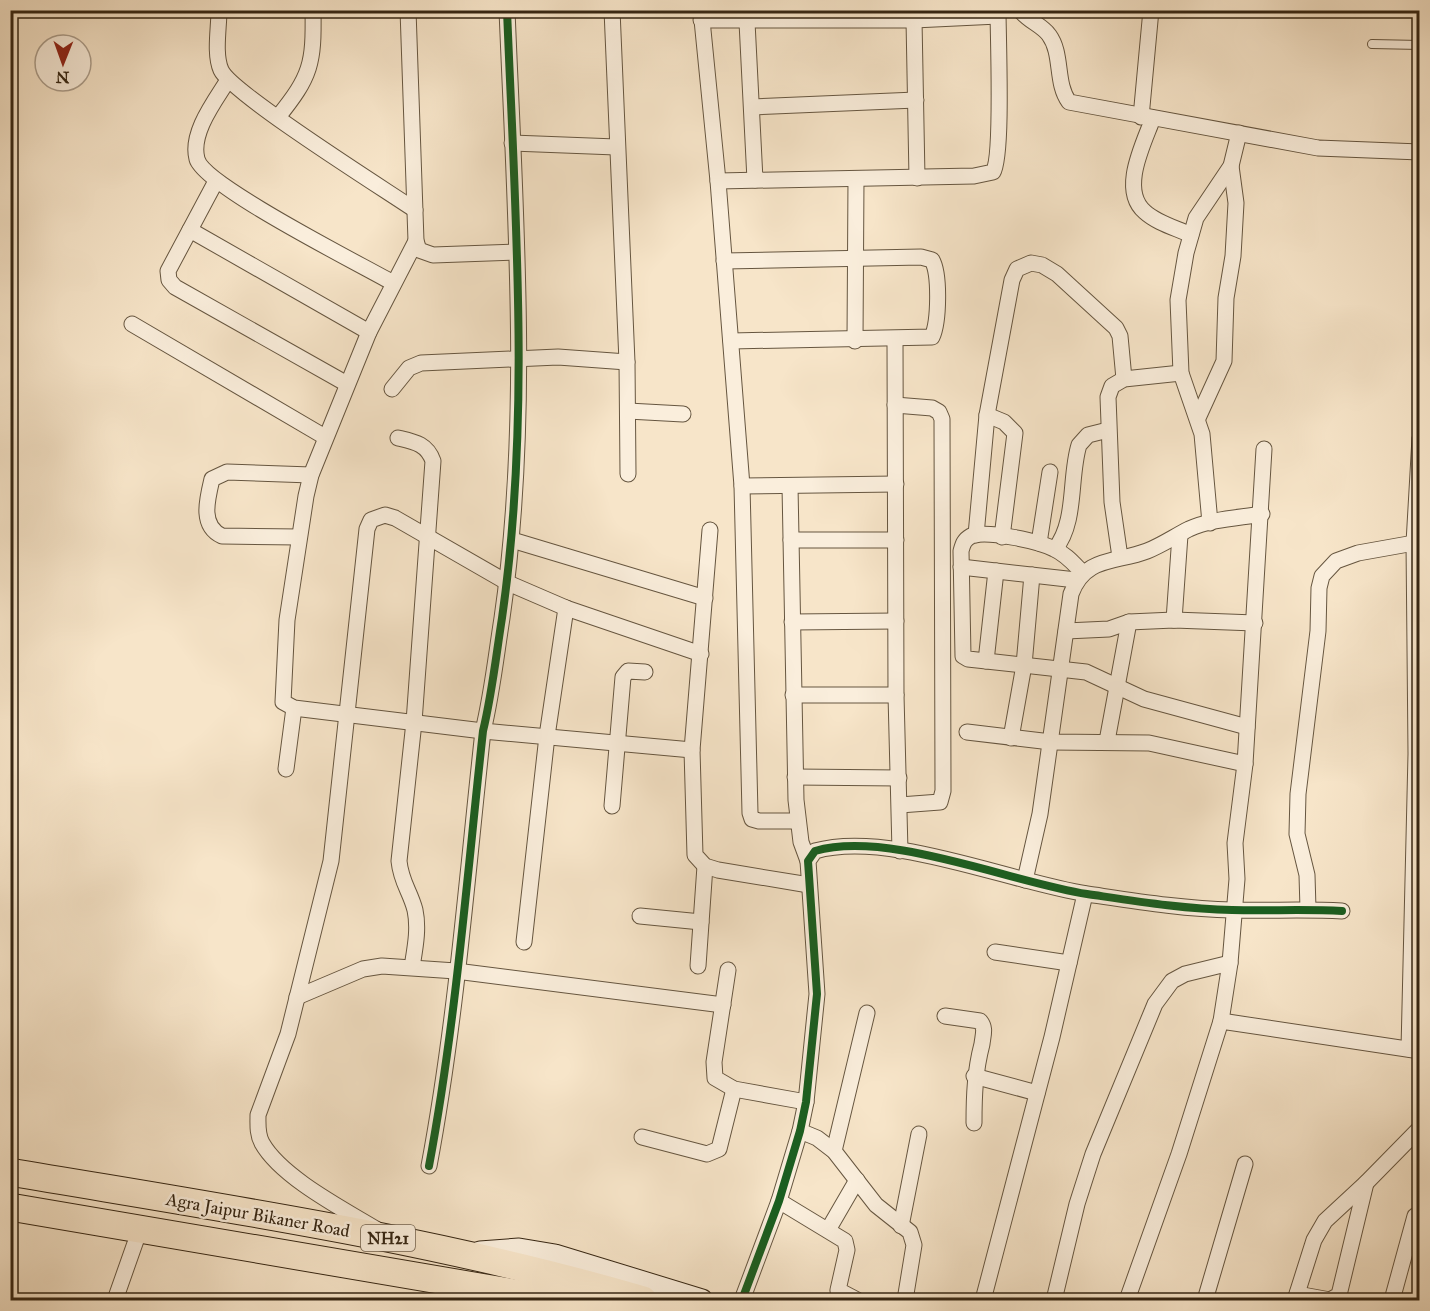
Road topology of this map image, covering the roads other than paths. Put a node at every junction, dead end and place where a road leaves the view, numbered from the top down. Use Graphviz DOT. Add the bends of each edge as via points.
graph roads {
  1 [pos="219,10"];
  2 [pos="313,10"];
  3 [pos="408,10"];
  4 [pos="507,10"];
  5 [pos="612,10"];
  6 [pos="1020,10"];
  7 [pos="1151,10"];
  8 [pos="998,13"];
  9 [pos="701,15"];
  10 [pos="830,16"];
  11 [pos="914,20"];
  12 [pos="747,22"];
  13 [pos="1372,44"];
  14 [pos="1419,45"];
  15 [pos="228,80"];
  16 [pos="916,100"];
  17 [pos="752,107"];
  18 [pos="278,117"];
  19 [pos="1147,118"];
  20 [pos="1239,133"];
  21 [pos="512,144"];
  22 [pos="616,147"];
  23 [pos="1419,152"];
  24 [pos="1231,166"];
  25 [pos="917,178"];
  26 [pos="856,179"];
  27 [pos="756,180"];
  28 [pos="216,181"];
  29 [pos="718,181"];
  30 [pos="415,210"];
  31 [pos="190,230"];
  32 [pos="1191,235"];
  33 [pos="416,241"];
  34 [pos="516,252"];
  35 [pos="856,258"];
  36 [pos="724,261"];
  37 [pos="393,283"];
  38 [pos="132,324"];
  39 [pos="369,332"];
  40 [pos="895,340"];
  41 [pos="731,341"];
  42 [pos="855,341"];
  43 [pos="519,360"];
  44 [pos="627,362"];
  45 [pos="1181,373"];
  46 [pos="1124,379"];
  47 [pos="347,384"];
  48 [pos="392,389"];
  49 [pos="895,405"];
  50 [pos="628,411"];
  51 [pos="683,414"];
  52 [pos="987,414"];
  53 [pos="1198,418"];
  54 [pos="1108,430"];
  55 [pos="325,437"];
  56 [pos="398,438"];
  57 [pos="1419,438"];
  58 [pos="1264,449"];
  59 [pos="1050,472"];
  60 [pos="628,474"];
  61 [pos="311,475"];
  62 [pos="896,484"];
  63 [pos="742,486"];
  64 [pos="790,486"];
  65 [pos="1262,514"];
  66 [pos="1210,523"];
  67 [pos="710,530"];
  68 [pos="976,535"];
  69 [pos="1180,535"];
  70 [pos="299,537"];
  71 [pos="428,537"];
  72 [pos="1002,537"];
  73 [pos="512,540"];
  74 [pos="790,540"];
  75 [pos="896,540"];
  76 [pos="1039,543"];
  77 [pos="1414,543"];
  78 [pos="1055,549"];
  79 [pos="1120,557"];
  80 [pos="961,567"];
  81 [pos="996,571"];
  82 [pos="1032,575"];
  83 [pos="1080,576"];
  84 [pos="508,583"];
  85 [pos="705,598"];
  86 [pos="566,608"];
  87 [pos="1174,620"];
  88 [pos="896,621"];
  89 [pos="792,622"];
  90 [pos="1129,622"];
  91 [pos="1255,623"];
  92 [pos="1066,631"];
  93 [pos="701,654"];
  94 [pos="986,661"];
  95 [pos="1024,665"];
  96 [pos="1061,668"];
  97 [pos="645,672"];
  98 [pos="1117,685"];
  99 [pos="793,694"];
  100 [pos="896,695"];
  101 [pos="294,708"];
  102 [pos="346,714"];
  103 [pos="414,722"];
  104 [pos="1247,728"];
  105 [pos="483,730"];
  106 [pos="967,732"];
  107 [pos="547,736"];
  108 [pos="1011,738"];
  109 [pos="1107,741"];
  110 [pos="618,742"];
  111 [pos="1051,742"];
  112 [pos="693,750"];
  113 [pos="1418,755"];
  114 [pos="1245,764"];
  115 [pos="286,769"];
  116 [pos="795,777"];
  117 [pos="899,778"];
  118 [pos="900,805"];
  119 [pos="612,806"];
  120 [pos="797,821"];
  121 [pos="900,851"];
  122 [pos="808,861"];
  123 [pos="705,866"];
  124 [pos="1025,880"];
  125 [pos="809,885"];
  126 [pos="1084,894"];
  127 [pos="1308,909"];
  128 [pos="1234,910"];
  129 [pos="1342,911"];
  130 [pos="640,916"];
  131 [pos="701,922"];
  132 [pos="524,942"];
  133 [pos="995,952"];
  134 [pos="1069,963"];
  135 [pos="1230,963"];
  136 [pos="698,966"];
  137 [pos="412,967"];
  138 [pos="728,970"];
  139 [pos="456,971"];
  140 [pos="297,998"];
  141 [pos="723,1005"];
  142 [pos="867,1012"];
  143 [pos="945,1016"];
  144 [pos="1221,1021"];
  145 [pos="1414,1050"];
  146 [pos="974,1076"];
  147 [pos="734,1089"];
  148 [pos="1037,1093"];
  149 [pos="806,1102"];
  150 [pos="974,1123"];
  151 [pos="1419,1128"];
  152 [pos="800,1131"];
  153 [pos="919,1134"];
  154 [pos="642,1137"];
  155 [pos="834,1151"];
  156 [pos="1245,1164"];
  157 [pos="429,1166"];
  158 [pos="10,1172"];
  159 [pos="857,1179"];
  160 [pos="1366,1184"];
  161 [pos="779,1201"];
  162 [pos="10,1207"];
  163 [pos="1415,1216"];
  164 [pos="902,1226"];
  165 [pos="131,1227"];
  166 [pos="828,1230"];
  167 [pos="392,1239"];
  168 [pos="464,1253"];
  169 [pos="479,1293"];
  170 [pos="1296,1297"];
  171 [pos="115,1300"];
  172 [pos="556,1300"];
  173 [pos="643,1300"];
  174 [pos="702,1300"];
  175 [pos="742,1300"];
  176 [pos="857,1300"];
  177 [pos="905,1300"];
  178 [pos="982,1300"];
  179 [pos="1054,1300"];
  180 [pos="1127,1300"];
  181 [pos="1205,1300"];
  182 [pos="1392,1300"];
  1 -- 15 [label="street" via="219,60"];
  2 -- 18 [label="street" via="309,71 302,87"];
  3 -- 30 [label="street"];
  4 -- 21 [label="street"];
  5 -- 22 [label="street"];
  6 -- 19 [label="street" via="1054,44 1063,94 1069,102"];
  7 -- 19 [label="street"];
  8 -- 11 [label="street"];
  8 -- 25 [label="street" via="997,166 985,175"];
  9 -- 12 [label="street"];
  9 -- 29 [label="street"];
  10 -- 11 [label="street"];
  10 -- 12 [label="street"];
  11 -- 16 [label="street"];
  12 -- 17 [label="street"];
  13 -- 14 [label="lane"];
  15 -- 18 [label="street"];
  15 -- 28 [label="street" via="208,113 197,145 197,160"];
  16 -- 17 [label="street"];
  16 -- 25 [label="street"];
  17 -- 27 [label="street"];
  18 -- 30 [label="street"];
  19 -- 20 [label="street"];
  19 -- 32 [label="street" via="1134,185 1136,200 1142,211"];
  20 -- 23 [label="street" via="1318,148"];
  20 -- 24 [label="street"];
  21 -- 22 [label="street"];
  21 -- 34 [label="street"];
  22 -- 44 [label="street"];
  24 -- 32 [label="street" via="1196,218"];
  24 -- 53 [label="street" via="1235,213 1224,361"];
  25 -- 26 [label="street"];
  26 -- 27 [label="street"];
  26 -- 35 [label="street"];
  27 -- 29 [label="street"];
  28 -- 31 [label="street"];
  28 -- 37 [label="street"];
  29 -- 36 [label="street"];
  30 -- 33 [label="street"];
  31 -- 39 [label="street"];
  31 -- 47 [label="street" via="168,271 169,280 176,287"];
  32 -- 45 [label="street" via="1178,300"];
  33 -- 34 [label="street" via="419,250 426,254"];
  33 -- 37 [label="street"];
  34 -- 43 [label="street"];
  35 -- 36 [label="street"];
  35 -- 40 [label="street" via="921,257 932,260 937,268 932,337"];
  35 -- 42 [label="street"];
  36 -- 41 [label="street"];
  37 -- 39 [label="street"];
  38 -- 55 [label="street"];
  39 -- 47 [label="street"];
  40 -- 42 [label="street"];
  40 -- 49 [label="street"];
  41 -- 42 [label="street"];
  41 -- 63 [label="street"];
  43 -- 44 [label="street" via="585,358"];
  43 -- 48 [label="street" via="421,363 409,368"];
  43 -- 73 [label="street"];
  44 -- 50 [label="street"];
  45 -- 46 [label="street"];
  45 -- 53 [label="street"];
  46 -- 52 [label="street" via="1116,328 1050,269 1031,262 1023,264 1012,280"];
  46 -- 54 [label="street" via="1112,386 1108,397"];
  47 -- 55 [label="street"];
  49 -- 62 [label="street"];
  49 -- 118 [label="street" via="932,408 942,419 943,791 939,802"];
  50 -- 51 [label="street"];
  50 -- 60 [label="street"];
  52 -- 68 [label="street"];
  52 -- 72 [label="street" via="1004,422 1015,434"];
  53 -- 66 [label="street"];
  54 -- 78 [label="street" via="1088,435 1079,445 1064,535"];
  54 -- 79 [label="street"];
  55 -- 61 [label="street"];
  56 -- 71 [label="street" via="422,445 434,461"];
  57 -- 77 [label="street"];
  58 -- 65 [label="street"];
  59 -- 76 [label="street"];
  61 -- 70 [label="street"];
  61 -- 70 [label="street" via="227,472 212,480 210,488 207,524 212,532 222,536"];
  62 -- 64 [label="street"];
  62 -- 75 [label="street"];
  63 -- 64 [label="street"];
  63 -- 120 [label="street" via="750,813 759,822"];
  64 -- 74 [label="street"];
  65 -- 66 [label="street"];
  65 -- 91 [label="street"];
  66 -- 69 [label="street"];
  67 -- 85 [label="street"];
  68 -- 72 [label="street"];
  68 -- 80 [label="street" via="964,542"];
  69 -- 79 [label="street" via="1144,553"];
  69 -- 87 [label="street"];
  70 -- 101 [label="street" via="281,694 286,705"];
  71 -- 84 [label="street"];
  71 -- 102 [label="street" via="385,515 371,520"];
  71 -- 103 [label="street"];
  72 -- 76 [label="street"];
  73 -- 84 [label="street"];
  73 -- 85 [label="street"];
  74 -- 75 [label="street"];
  74 -- 89 [label="street"];
  75 -- 88 [label="street"];
  76 -- 78 [label="street"];
  77 -- 113 [label="street"];
  77 -- 127 [label="street" via="1358,553 1328,566 1322,576 1298,794 1297,834"];
  78 -- 83 [label="street"];
  79 -- 83 [label="street"];
  80 -- 81 [label="street"];
  80 -- 94 [label="street" via="963,656"];
  81 -- 82 [label="street"];
  81 -- 94 [label="street"];
  82 -- 83 [label="street"];
  82 -- 95 [label="street"];
  83 -- 92 [label="street" via="1071,594"];
  84 -- 86 [label="street"];
  84 -- 105 [label="street"];
  85 -- 93 [label="street"];
  86 -- 93 [label="street"];
  86 -- 107 [label="street"];
  87 -- 90 [label="street"];
  87 -- 91 [label="street"];
  88 -- 89 [label="street"];
  88 -- 100 [label="street"];
  89 -- 99 [label="street"];
  90 -- 92 [label="street"];
  90 -- 98 [label="street"];
  91 -- 104 [label="street"];
  92 -- 96 [label="street"];
  93 -- 112 [label="street"];
  94 -- 95 [label="street"];
  95 -- 96 [label="street"];
  95 -- 108 [label="street"];
  96 -- 98 [label="street" via="1086,672"];
  96 -- 111 [label="street"];
  97 -- 110 [label="street" via="628,671 622,677"];
  98 -- 104 [label="street" via="1144,699"];
  98 -- 109 [label="street"];
  99 -- 100 [label="street"];
  99 -- 116 [label="street"];
  100 -- 117 [label="street"];
  101 -- 102 [label="street"];
  101 -- 115 [label="street"];
  102 -- 103 [label="street"];
  102 -- 140 [label="street" via="331,861"];
  103 -- 105 [label="street"];
  103 -- 137 [label="street" via="399,861 400,878 414,909 416,924"];
  104 -- 114 [label="street"];
  105 -- 107 [label="street"];
  105 -- 139 [label="street"];
  106 -- 108 [label="street"];
  107 -- 110 [label="street"];
  107 -- 132 [label="street"];
  108 -- 111 [label="street"];
  109 -- 111 [label="street"];
  109 -- 114 [label="street" via="1149,743"];
  110 -- 112 [label="street"];
  110 -- 119 [label="street"];
  111 -- 124 [label="street" via="1037,834"];
  112 -- 123 [label="street" via="692,846 698,862"];
  113 -- 145 [label="street"];
  114 -- 128 [label="street" via="1235,843"];
  116 -- 117 [label="street"];
  116 -- 120 [label="street"];
  117 -- 118 [label="street"];
  118 -- 121 [label="street"];
  120 -- 122 [label="street"];
  121 -- 122 [label="street" via="862,845 830,847 815,851"];
  121 -- 124 [label="street"];
  122 -- 125 [label="street"];
  123 -- 125 [label="street"];
  123 -- 131 [label="street"];
  124 -- 126 [label="street"];
  125 -- 149 [label="street" via="817,994"];
  126 -- 128 [label="street"];
  126 -- 134 [label="street"];
  127 -- 128 [label="street"];
  127 -- 129 [label="street"];
  128 -- 135 [label="street"];
  130 -- 131 [label="street"];
  131 -- 136 [label="street"];
  133 -- 134 [label="street"];
  134 -- 148 [label="street"];
  135 -- 144 [label="street"];
  135 -- 179 [label="street" via="1172,981 1155,1004 1093,1154"];
  137 -- 139 [label="street"];
  137 -- 140 [label="street" via="363,969"];
  138 -- 141 [label="street"];
  139 -- 141 [label="street"];
  139 -- 157 [label="street" via="449,1054"];
  140 -- 167 [label="street" via="278,1065 258,1115 262,1143 313,1191"];
  141 -- 147 [label="street" via="713,1072 722,1084"];
  142 -- 155 [label="street"];
  143 -- 146 [label="street" via="983,1024"];
  144 -- 145 [label="street"];
  144 -- 180 [label="street"];
  146 -- 148 [label="street"];
  146 -- 150 [label="street"];
  147 -- 149 [label="street"];
  147 -- 154 [label="street" via="719,1149 714,1152 707,1154"];
  148 -- 178 [label="street"];
  149 -- 152 [label="street"];
  151 -- 160 [label="street"];
  152 -- 155 [label="street"];
  152 -- 161 [label="street"];
  153 -- 164 [label="street"];
  155 -- 159 [label="street"];
  156 -- 181 [label="street"];
  158 -- 167 [label="highway, Agra Jaipur Bikaner Road / NH21"];
  159 -- 164 [label="street" via="876,1205"];
  159 -- 166 [label="street"];
  160 -- 170 [label="street" via="1320,1228"];
  160 -- 170 [label="street" via="1339,1295 1330,1300"];
  161 -- 166 [label="street"];
  161 -- 175 [label="street"];
  162 -- 165 [label="highway, Agra Jaipur Bikaner Road / NH21"];
  163 -- 182 [label="street"];
  164 -- 177 [label="street" via="914,1238"];
  165 -- 169 [label="highway, Agra Jaipur Bikaner Road / NH21"];
  165 -- 171 [label="street"];
  166 -- 176 [label="street" via="847,1245 838,1290"];
  167 -- 168 [label="highway, Agra Jaipur Bikaner Road / NH21"];
  168 -- 173 [label="highway, Agra Jaipur Bikaner Road / NH21"];
  168 -- 174 [label="street" via="519,1249 555,1255"];
  169 -- 172 [label="highway, Agra Jaipur Bikaner Road / NH21"];
}
